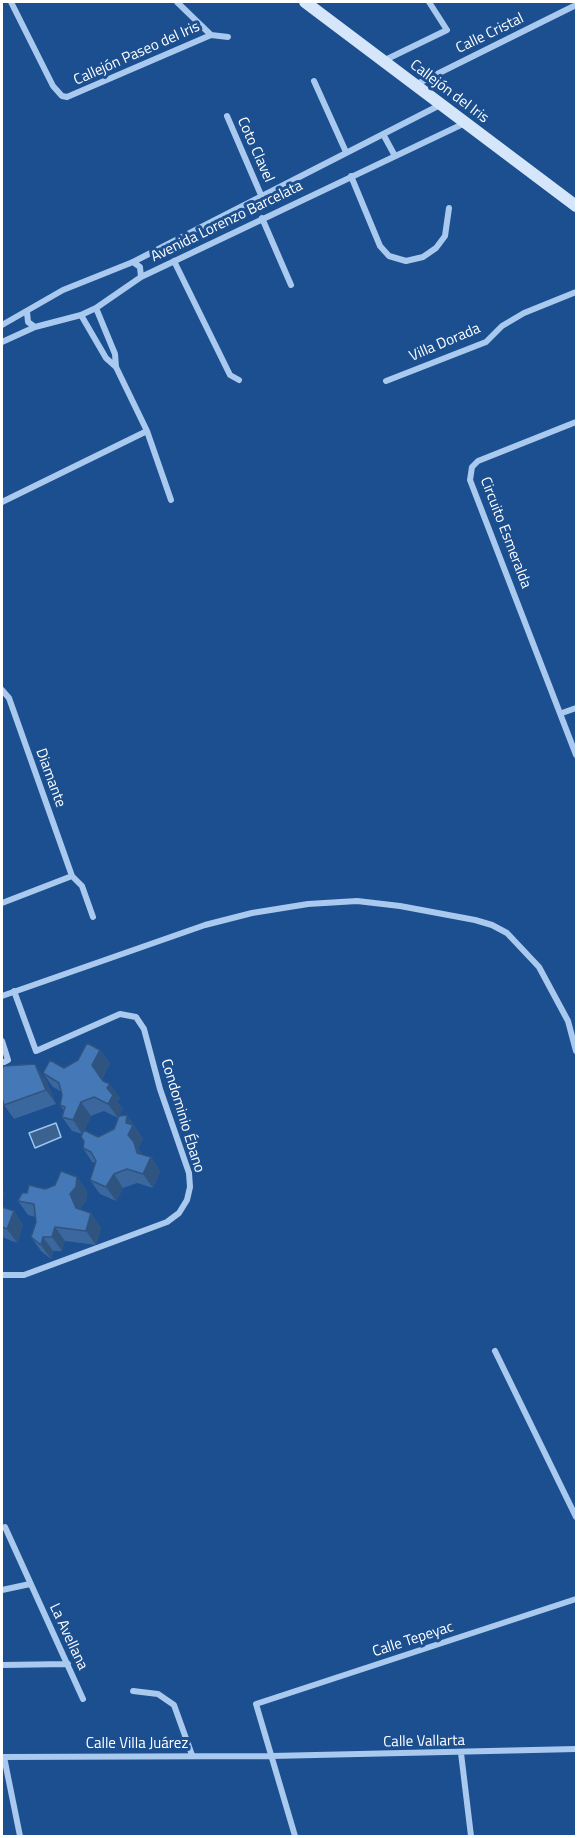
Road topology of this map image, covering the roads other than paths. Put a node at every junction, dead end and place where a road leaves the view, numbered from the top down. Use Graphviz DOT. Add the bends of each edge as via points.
graph roads {
  1 [pos="11,2"];
  2 [pos="177,2"];
  3 [pos="305,2"];
  4 [pos="429,2"];
  5 [pos="576,5"];
  6 [pos="211,35"];
  7 [pos="228,37"];
  8 [pos="382,61"];
  9 [pos="314,81"];
  10 [pos="415,85"];
  11 [pos="441,105"];
  12 [pos="227,116"];
  13 [pos="465,123"];
  14 [pos="383,134"];
  15 [pos="346,152"];
  16 [pos="395,156"];
  17 [pos="351,176"];
  18 [pos="261,195"];
  19 [pos="576,206"];
  20 [pos="449,208"];
  21 [pos="262,218"];
  22 [pos="174,261"];
  23 [pos="133,262"];
  24 [pos="141,278"];
  25 [pos="291,285"];
  26 [pos="576,292"];
  27 [pos="96,308"];
  28 [pos="27,312"];
  29 [pos="81,315"];
  30 [pos="2,325"];
  31 [pos="34,327"];
  32 [pos="2,342"];
  33 [pos="116,367"];
  34 [pos="240,380"];
  35 [pos="386,381"];
  36 [pos="576,422"];
  37 [pos="147,431"];
  38 [pos="171,500"];
  39 [pos="2,502"];
  40 [pos="2,690"];
  41 [pos="576,708"];
  42 [pos="562,713"];
  43 [pos="576,755"];
  44 [pos="72,876"];
  45 [pos="2,903"];
  46 [pos="93,917"];
  47 [pos="14,991"];
  48 [pos="2,996"];
  49 [pos="2,1041"];
  50 [pos="576,1051"];
  51 [pos="5,1062"];
  52 [pos="2,1275"];
  53 [pos="495,1351"];
  54 [pos="576,1517"];
  55 [pos="5,1527"];
  56 [pos="30,1584"];
  57 [pos="2,1590"];
  58 [pos="576,1599"];
  59 [pos="68,1664"];
  60 [pos="2,1665"];
  61 [pos="133,1690"];
  62 [pos="83,1699"];
  63 [pos="576,1749"];
  64 [pos="461,1753"];
  65 [pos="192,1755"];
  66 [pos="272,1756"];
  67 [pos="3,1757"];
  68 [pos="20,1836"];
  69 [pos="295,1836"];
  70 [pos="471,1836"];
  1 -- 6 [label="street, Callejón Paseo del Iris" via="53,86 62,96 74,95"];
  2 -- 6 [label="street, Callejón Paseo del Iris"];
  3 -- 8 [label="street, Callejón del Iris"];
  4 -- 8 [label="street" via="447,30"];
  5 -- 10 [label="street, Calle Cristal"];
  6 -- 7 [label="street"];
  8 -- 10 [label="street, Callejón del Iris"];
  9 -- 15 [label="street"];
  10 -- 11 [label="street, Callejón del Iris"];
  11 -- 13 [label="street, Callejón del Iris"];
  11 -- 14 [label="street, Avenida Lorenzo Barcelata"];
  12 -- 18 [label="street, Coto Clavel"];
  13 -- 16 [label="street, Avenida Lorenzo Barcelata"];
  13 -- 19 [label="street, Callejón del Iris"];
  14 -- 15 [label="street, Avenida Lorenzo Barcelata"];
  14 -- 16 [label="street"];
  15 -- 18 [label="street, Avenida Lorenzo Barcelata"];
  16 -- 17 [label="street, Avenida Lorenzo Barcelata"];
  17 -- 20 [label="street" via="380,246 389,256 406,261 423,257 436,248 445,236"];
  17 -- 21 [label="street, Avenida Lorenzo Barcelata"];
  18 -- 23 [label="street, Avenida Lorenzo Barcelata"];
  21 -- 22 [label="street, Avenida Lorenzo Barcelata"];
  21 -- 25 [label="street"];
  22 -- 24 [label="street, Avenida Lorenzo Barcelata"];
  22 -- 34 [label="street" via="230,375"];
  23 -- 24 [label="street" via="140,267"];
  23 -- 28 [label="street, Avenida Lorenzo Barcelata" via="63,290"];
  24 -- 27 [label="street, Avenida Lorenzo Barcelata"];
  26 -- 35 [label="street, Villa Dorada" via="524,313 502,326 486,342"];
  27 -- 29 [label="street, Avenida Lorenzo Barcelata"];
  27 -- 33 [label="street" via="115,354"];
  28 -- 30 [label="street, Avenida Lorenzo Barcelata"];
  28 -- 31 [label="street" via="28,322"];
  29 -- 31 [label="street, Avenida Lorenzo Barcelata"];
  29 -- 33 [label="street" via="106,358"];
  31 -- 32 [label="street, Avenida Lorenzo Barcelata"];
  33 -- 37 [label="street"];
  36 -- 42 [label="street, Circuito Esmeralda" via="485,457 472,467 470,474"];
  37 -- 38 [label="street"];
  37 -- 39 [label="street"];
  40 -- 44 [label="street, Diamante" via="9,698"];
  41 -- 42 [label="street"];
  42 -- 43 [label="street, Circuito Esmeralda"];
  44 -- 45 [label="street"];
  44 -- 46 [label="street, Diamante" via="81,886"];
  47 -- 48 [label="street"];
  47 -- 50 [label="street" via="179,933 252,913 357,901 475,920 507,933 533,958 568,1021"];
  47 -- 52 [label="street, Condominio Ébano" via="36,1051 120,1014 136,1017 144,1029 190,1186 179,1213 167,1222 24,1275"];
  49 -- 51 [label="street"];
  53 -- 54 [label="street"];
  55 -- 56 [label="street, La Avellana"];
  56 -- 57 [label="street"];
  56 -- 59 [label="street, La Avellana"];
  58 -- 66 [label="street, Calle Tepeyac" via="256,1704"];
  59 -- 60 [label="street"];
  59 -- 62 [label="street, La Avellana"];
  61 -- 65 [label="street" via="158,1694 174,1705"];
  63 -- 64 [label="street, Calle Vallarta"];
  64 -- 66 [label="street, Calle Vallarta"];
  64 -- 70 [label="street"];
  65 -- 66 [label="street, Calle Villa Juárez"];
  65 -- 67 [label="street, Calle Villa Juárez"];
  66 -- 69 [label="street"];
  67 -- 68 [label="street"];
}
